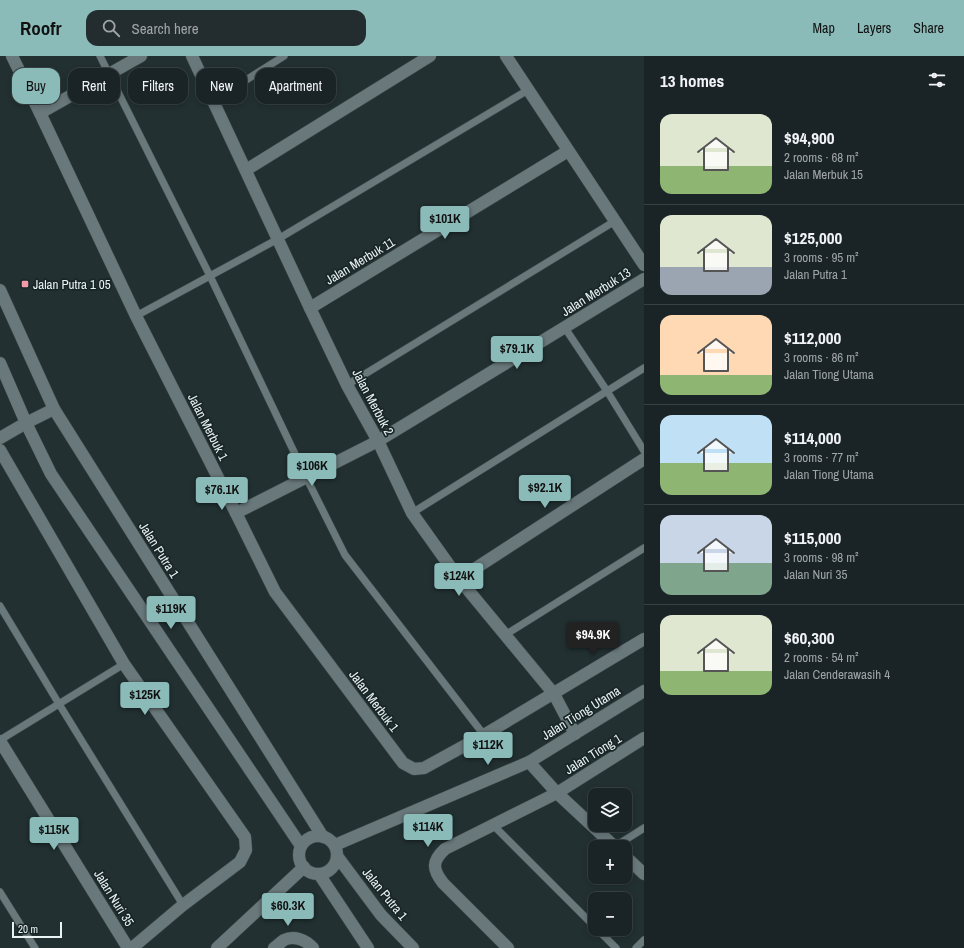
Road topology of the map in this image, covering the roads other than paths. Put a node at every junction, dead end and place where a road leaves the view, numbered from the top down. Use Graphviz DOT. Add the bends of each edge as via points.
graph roads {
  1 [pos="12,56"];
  2 [pos="100,56"];
  3 [pos="141,56"];
  4 [pos="192,56"];
  5 [pos="284,56"];
  6 [pos="430,56"];
  7 [pos="506,56"];
  8 [pos="107,68"];
  9 [pos="120,68"];
  10 [pos="198,68"];
  11 [pos="247,79"];
  12 [pos="528,90"];
  13 [pos="120,94"];
  14 [pos="68,97"];
  15 [pos="214,104"];
  16 [pos="40,113"];
  17 [pos="568,151"];
  18 [pos="246,170"];
  19 [pos="615,221"];
  20 [pos="278,239"];
  21 [pos="644,265"];
  22 [pos="210,276"];
  23 [pos="644,279"];
  24 [pos="0,290"];
  25 [pos="310,308"];
  26 [pos="136,316"];
  27 [pos="565,328"];
  28 [pos="0,363"];
  29 [pos="644,368"];
  30 [pos="347,385"];
  31 [pos="608,391"];
  32 [pos="54,409"];
  33 [pos="26,423"];
  34 [pos="0,438"];
  35 [pos="378,440"];
  36 [pos="0,450"];
  37 [pos="644,451"];
  38 [pos="644,459"];
  39 [pos="306,477"];
  40 [pos="236,512"];
  41 [pos="412,513"];
  42 [pos="644,548"];
  43 [pos="459,579"];
  44 [pos="0,606"];
  45 [pos="505,635"];
  46 [pos="644,639"];
  47 [pos="124,664"];
  48 [pos="644,691"];
  49 [pos="554,694"];
  50 [pos="59,704"];
  51 [pos="575,734"];
  52 [pos="484,735"];
  53 [pos="644,738"];
  54 [pos="0,741"];
  55 [pos="529,762"];
  56 [pos="557,793"];
  57 [pos="493,825"];
  58 [pos="644,828"];
  59 [pos="323,837"];
  60 [pos="607,840"];
  61 [pos="626,840"];
  62 [pos="301,846"];
  63 [pos="336,850"];
  64 [pos="632,863"];
  65 [pos="304,867"];
  66 [pos="319,874"];
  67 [pos="644,874"];
  68 [pos="0,892"];
  69 [pos="183,905"];
  70 [pos="588,920"];
  71 [pos="604,936"];
  72 [pos="644,940"];
  73 [pos="310,945"];
  74 [pos="35,948"];
  75 [pos="128,948"];
  76 [pos="132,948"];
  77 [pos="218,948"];
  78 [pos="274,948"];
  79 [pos="368,948"];
  80 [pos="414,948"];
  81 [pos="508,948"];
  82 [pos="616,948"];
  83 [pos="636,948"];
  1 -- 16 [label="street, Jalan Merbuk 1"];
  2 -- 8 [label="lane"];
  3 -- 9 [label="street"];
  4 -- 10 [label="street, Jalan Merbuk 2"];
  5 -- 11 [label="lane"];
  6 -- 18 [label="street"];
  7 -- 12 [label="street"];
  12 -- 17 [label="street"];
  12 -- 20 [label="lane"];
  13 -- 22 [label="lane"];
  14 -- 16 [label="street"];
  15 -- 18 [label="street, Jalan Merbuk 2"];
  16 -- 26 [label="street, Jalan Merbuk 1"];
  17 -- 19 [label="street"];
  17 -- 25 [label="street, Jalan Merbuk 11"];
  18 -- 20 [label="street, Jalan Merbuk 2"];
  19 -- 21 [label="street"];
  19 -- 30 [label="lane"];
  20 -- 22 [label="lane"];
  20 -- 25 [label="street, Jalan Merbuk 2"];
  22 -- 26 [label="lane"];
  22 -- 39 [label="lane"];
  23 -- 27 [label="street, Jalan Merbuk 13"];
  24 -- 32 [label="street, Jalan Putra 1"];
  25 -- 30 [label="street, Jalan Merbuk 2"];
  26 -- 40 [label="street, Jalan Merbuk 1"];
  27 -- 31 [label="lane"];
  27 -- 35 [label="street, Jalan Merbuk 13"];
  28 -- 33 [label="street"];
  29 -- 31 [label="lane"];
  30 -- 35 [label="street, Jalan Merbuk 2"];
  31 -- 37 [label="lane"];
  31 -- 41 [label="lane"];
  32 -- 33 [label="street"];
  32 -- 59 [label="street, Jalan Putra 1"];
  33 -- 34 [label="street"];
  33 -- 62 [label="street" via="51,474"];
  35 -- 39 [label="street, Jalan Merbuk 13"];
  35 -- 41 [label="street, Jalan Merbuk 2"];
  36 -- 47 [label="street"];
  38 -- 43 [label="street"];
  39 -- 40 [label="street, Jalan Merbuk 13"];
  39 -- 52 [label="lane" via="345,555"];
  40 -- 52 [label="street, Jalan Merbuk 1" via="275,592 403,763 414,769 424,768"];
  41 -- 43 [label="street, Jalan Merbuk 2"];
  42 -- 45 [label="lane"];
  43 -- 45 [label="street, Jalan Merbuk 2"];
  44 -- 50 [label="lane"];
  45 -- 49 [label="street, Jalan Merbuk 2"];
  46 -- 49 [label="street, Jalan Merbuk 1"];
  47 -- 50 [label="lane"];
  47 -- 69 [label="street" via="245,837 246,850 240,862"];
  48 -- 51 [label="street, Jalan Tiong Utama"];
  49 -- 51 [label="street, Jalan Merbuk 2"];
  49 -- 52 [label="street, Jalan Merbuk 1"];
  50 -- 54 [label="lane"];
  50 -- 69 [label="lane"];
  51 -- 55 [label="street, Jalan Tiong Utama"];
  53 -- 56 [label="street, Jalan Tiong 1"];
  54 -- 75 [label="street, Jalan Nuri 35"];
  55 -- 56 [label="street"];
  55 -- 63 [label="street, Jalan Tiong Utama"];
  56 -- 57 [label="street, Jalan Tiong 1"];
  56 -- 60 [label="street"];
  57 -- 70 [label="lane"];
  57 -- 81 [label="street, Jalan Tiong 1" via="445,848 438,855 435,864 437,876 443,883"];
  58 -- 61 [label="lane"];
  59 -- 62 [label="street" via="315,836"];
  59 -- 63 [label="street" via="328,838"];
  62 -- 65 [label="street" via="300,861"];
  63 -- 66 [label="street" via="334,865 328,872"];
  63 -- 80 [label="street, Jalan Putra 1" via="381,915"];
  64 -- 67 [label="street"];
  65 -- 66 [label="street" via="313,874"];
  65 -- 77 [label="street"];
  66 -- 79 [label="street"];
  68 -- 74 [label="lane"];
  69 -- 76 [label="street"];
  71 -- 82 [label="lane"];
  72 -- 83 [label="lane"];
  73 -- 78 [label="street" via="296,938 285,940"];
}
